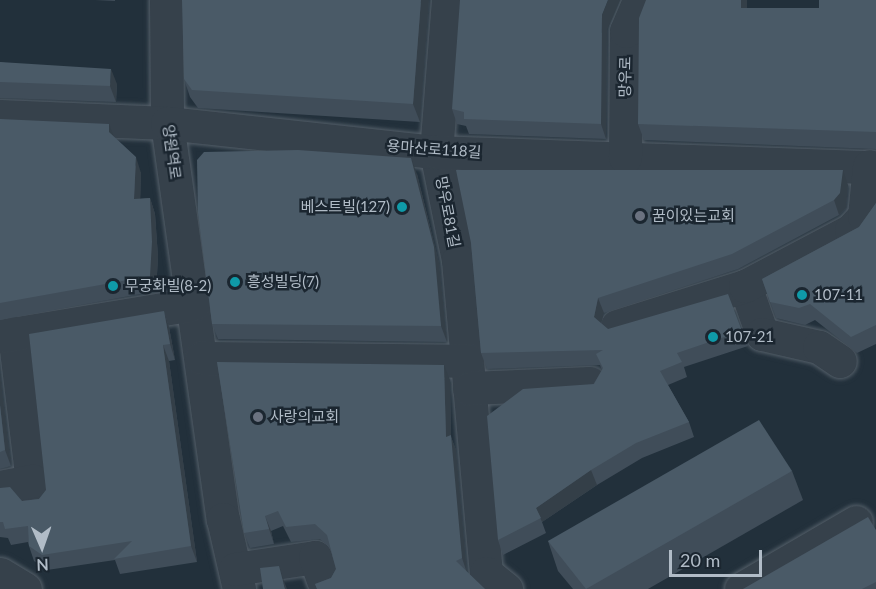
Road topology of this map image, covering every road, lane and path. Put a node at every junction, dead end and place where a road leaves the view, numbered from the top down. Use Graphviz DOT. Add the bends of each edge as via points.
graph roads {
  1 [pos="165,0"];
  2 [pos="448,0"];
  3 [pos="639,0"];
  4 [pos="0,116"];
  5 [pos="167,123"];
  6 [pos="436,152"];
  7 [pos="625,157"];
  8 [pos="873,166"];
  9 [pos="745,286"];
  10 [pos="194,304"];
  11 [pos="617,326"];
  12 [pos="7,334"];
  13 [pos="201,358"];
  14 [pos="840,361"];
  15 [pos="468,374"];
  16 [pos="590,383"];
  17 [pos="0,487"];
  18 [pos="856,522"];
  19 [pos="0,574"];
  20 [pos="237,579"];
  21 [pos="323,580"];
  22 [pos="25,589"];
  23 [pos="506,589"];
  24 [pos="741,589"];
  1 -- 5 [label="street, 양원역로"];
  2 -- 6 [label="street, 망우로81길"];
  3 -- 7 [label="street, 망우로" via="626,31"];
  4 -- 5 [label="street, 용마산로118길"];
  5 -- 6 [label="street, 용마산로118길"];
  5 -- 10 [label="street, 양원역로"];
  6 -- 7 [label="street, 용마산로118길"];
  6 -- 15 [label="street, 망우로81길" via="458,260"];
  7 -- 8 [label="street, 용마산로118길"];
  8 -- 9 [label="street, 용마산로118길" via="864,216 851,230"];
  9 -- 11 [label="street, 용마산로118길"];
  9 -- 14 [label="street" via="762,334 819,347"];
  10 -- 12 [label="street"];
  10 -- 13 [label="street, 양원역로"];
  12 -- 17 [label="street" via="33,490"];
  13 -- 15 [label="street"];
  13 -- 20 [label="street, 양원역로"];
  15 -- 16 [label="street"];
  15 -- 23 [label="street, 망우로81길" via="486,573"];
  18 -- 24 [label="street"];
  19 -- 22 [label="street"];
  20 -- 21 [label="street" via="315,557"];
}
